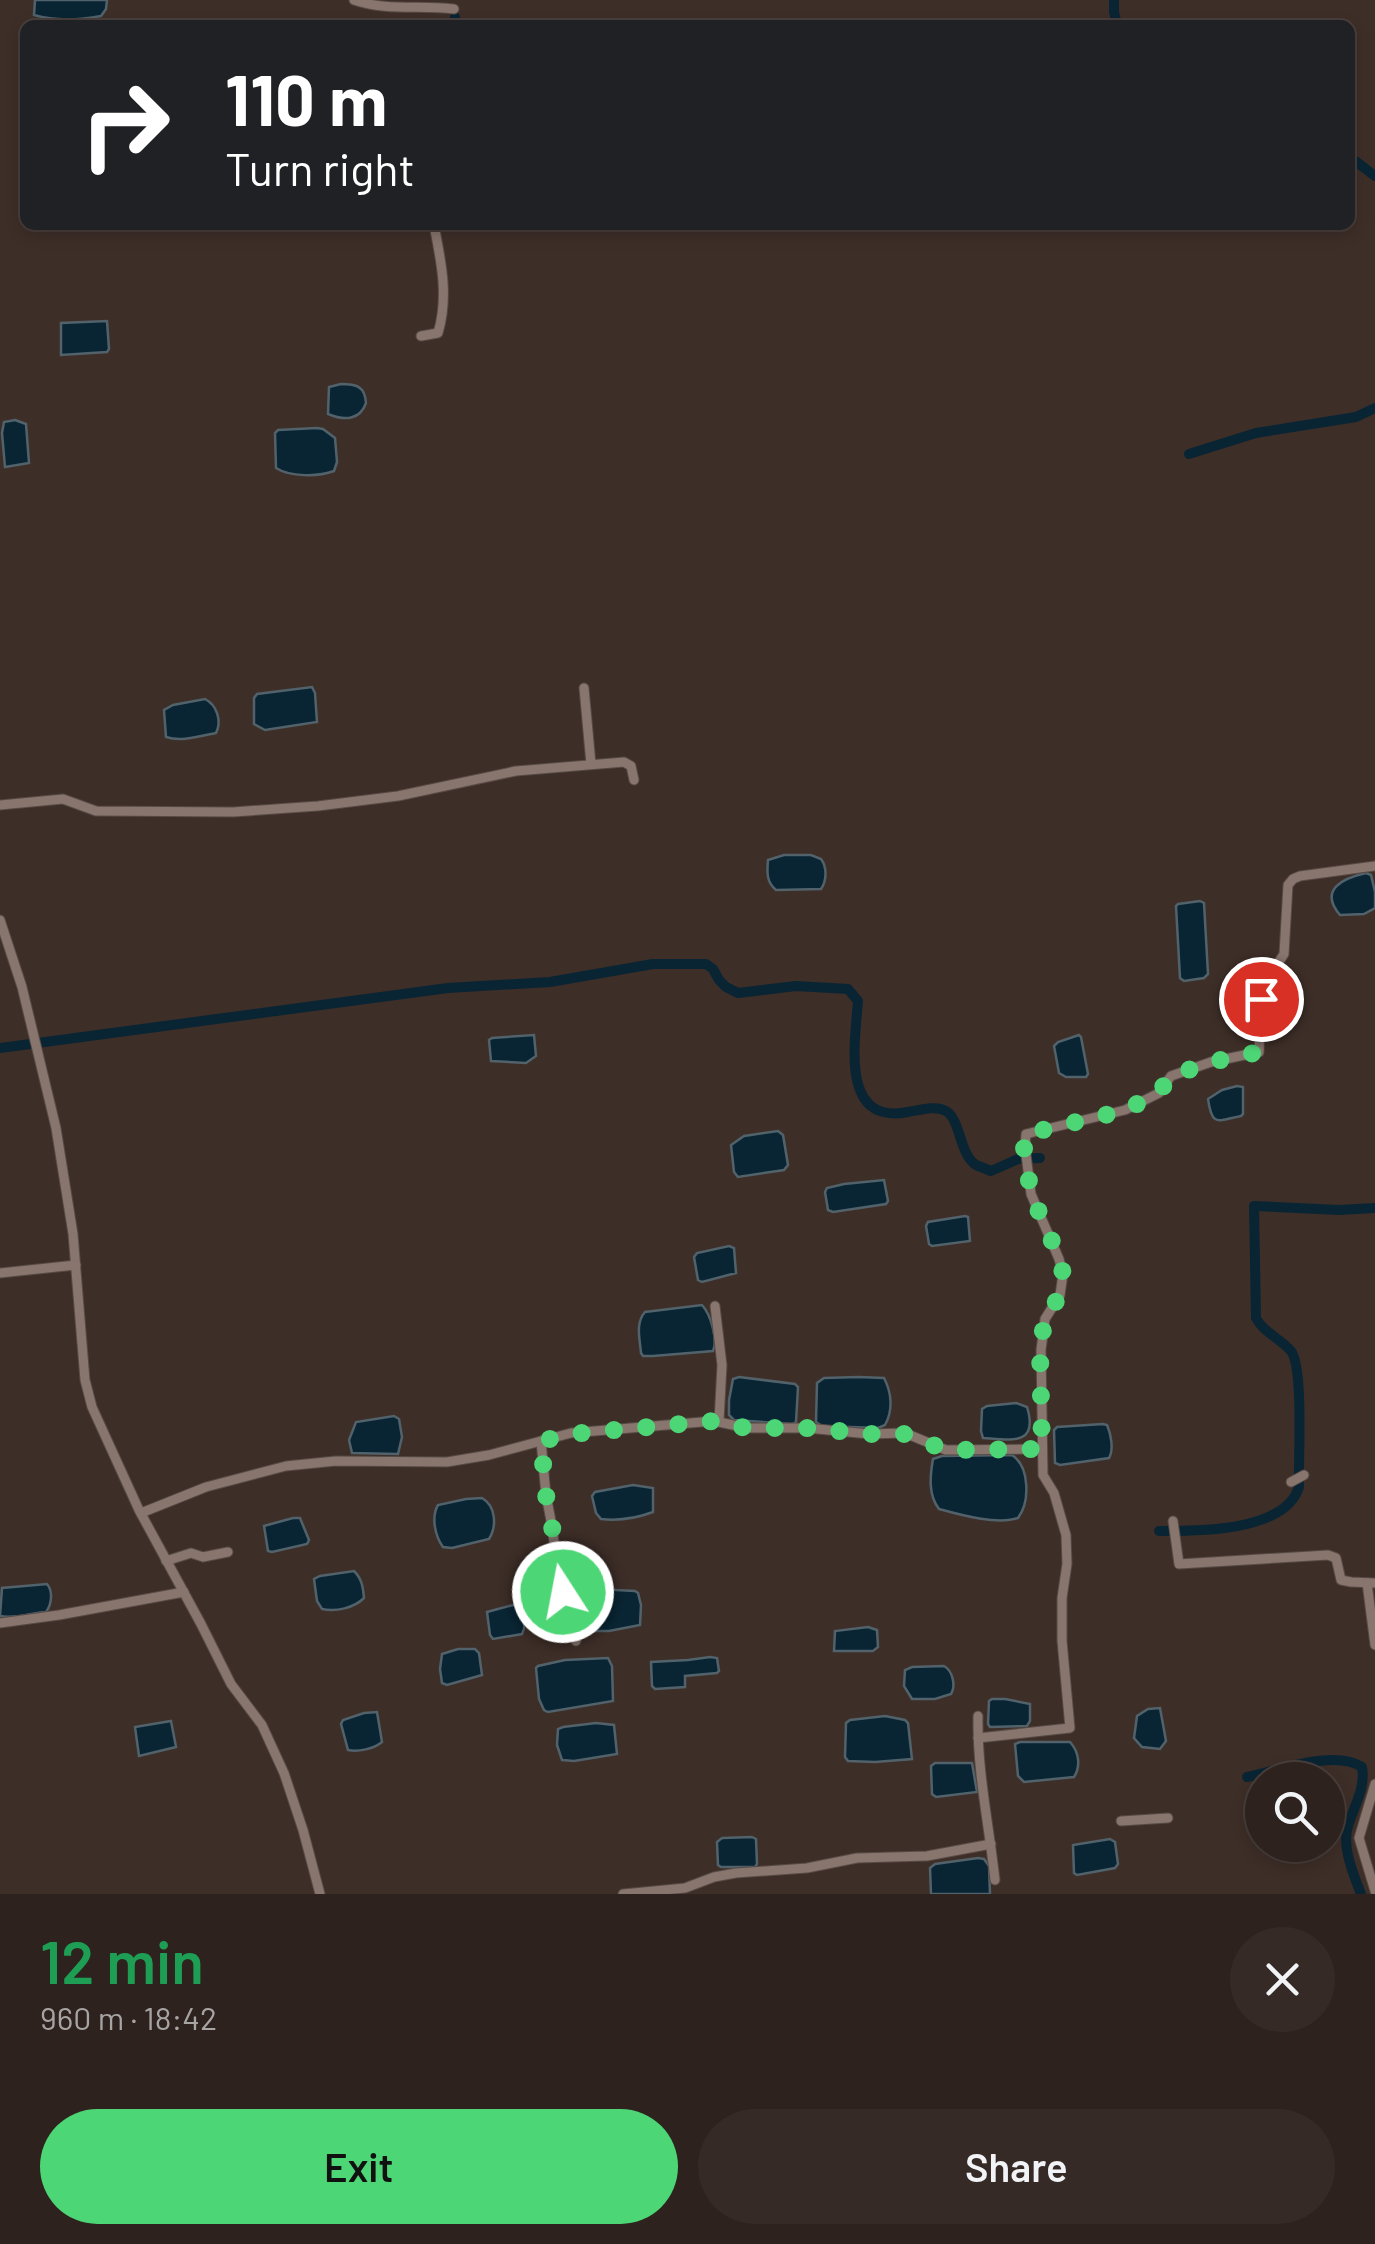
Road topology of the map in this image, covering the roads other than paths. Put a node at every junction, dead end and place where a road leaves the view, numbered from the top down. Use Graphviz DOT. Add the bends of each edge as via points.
graph roads {
  1 [pos="354,0"];
  2 [pos="454,9"];
  3 [pos="435,230"];
  4 [pos="421,336"];
  5 [pos="584,688"];
  6 [pos="591,764"];
  7 [pos="634,780"];
  8 [pos="0,805"];
  9 [pos="1375,866"];
  10 [pos="0,920"];
  11 [pos="76,1264"];
  12 [pos="0,1273"];
  13 [pos="715,1306"];
  14 [pos="719,1422"];
  15 [pos="541,1441"];
  16 [pos="1042,1449"];
  17 [pos="1304,1475"];
  18 [pos="1291,1482"];
  19 [pos="141,1513"];
  20 [pos="1174,1522"];
  21 [pos="228,1552"];
  22 [pos="166,1560"];
  23 [pos="1371,1583"];
  24 [pos="184,1592"];
  25 [pos="0,1623"];
  26 [pos="576,1641"];
  27 [pos="1375,1645"];
  28 [pos="978,1716"];
  29 [pos="978,1738"];
  30 [pos="1375,1784"];
  31 [pos="1168,1818"];
  32 [pos="1121,1821"];
  33 [pos="991,1844"];
  34 [pos="995,1880"];
  35 [pos="1375,1891"];
  36 [pos="320,1894"];
  37 [pos="623,1894"];
  1 -- 2 [label="street"];
  3 -- 4 [label="street" via="442,260 441,322 438,333"];
  5 -- 6 [label="street"];
  6 -- 7 [label="street" via="629,763"];
  6 -- 8 [label="street" via="516,771 398,796 233,812 96,811 62,799"];
  9 -- 16 [label="street" via="1300,876 1288,885 1284,954 1265,983 1259,1052 1171,1076 1159,1092 1111,1115 1026,1134 1036,1209 1063,1274 1040,1350"];
  10 -- 11 [label="street" via="59,1144"];
  11 -- 12 [label="street"];
  11 -- 19 [label="street" via="84,1380"];
  13 -- 14 [label="street"];
  14 -- 15 [label="street"];
  14 -- 16 [label="street" via="905,1434 946,1450"];
  15 -- 19 [label="street" via="447,1462 286,1466"];
  15 -- 26 [label="street" via="558,1575"];
  16 -- 29 [label="street" via="1043,1475 1066,1535 1062,1641 1070,1728"];
  17 -- 18 [label="street"];
  19 -- 22 [label="street"];
  20 -- 23 [label="street" via="1179,1564 1328,1555 1336,1558 1341,1580"];
  21 -- 22 [label="street"];
  22 -- 24 [label="street"];
  23 -- 27 [label="street"];
  24 -- 25 [label="street"];
  24 -- 36 [label="street" via="284,1773"];
  28 -- 29 [label="street"];
  29 -- 33 [label="street"];
  30 -- 35 [label="street" via="1359,1838"];
  31 -- 32 [label="street"];
  33 -- 34 [label="street"];
  33 -- 37 [label="street" via="736,1873 686,1888"];
}
